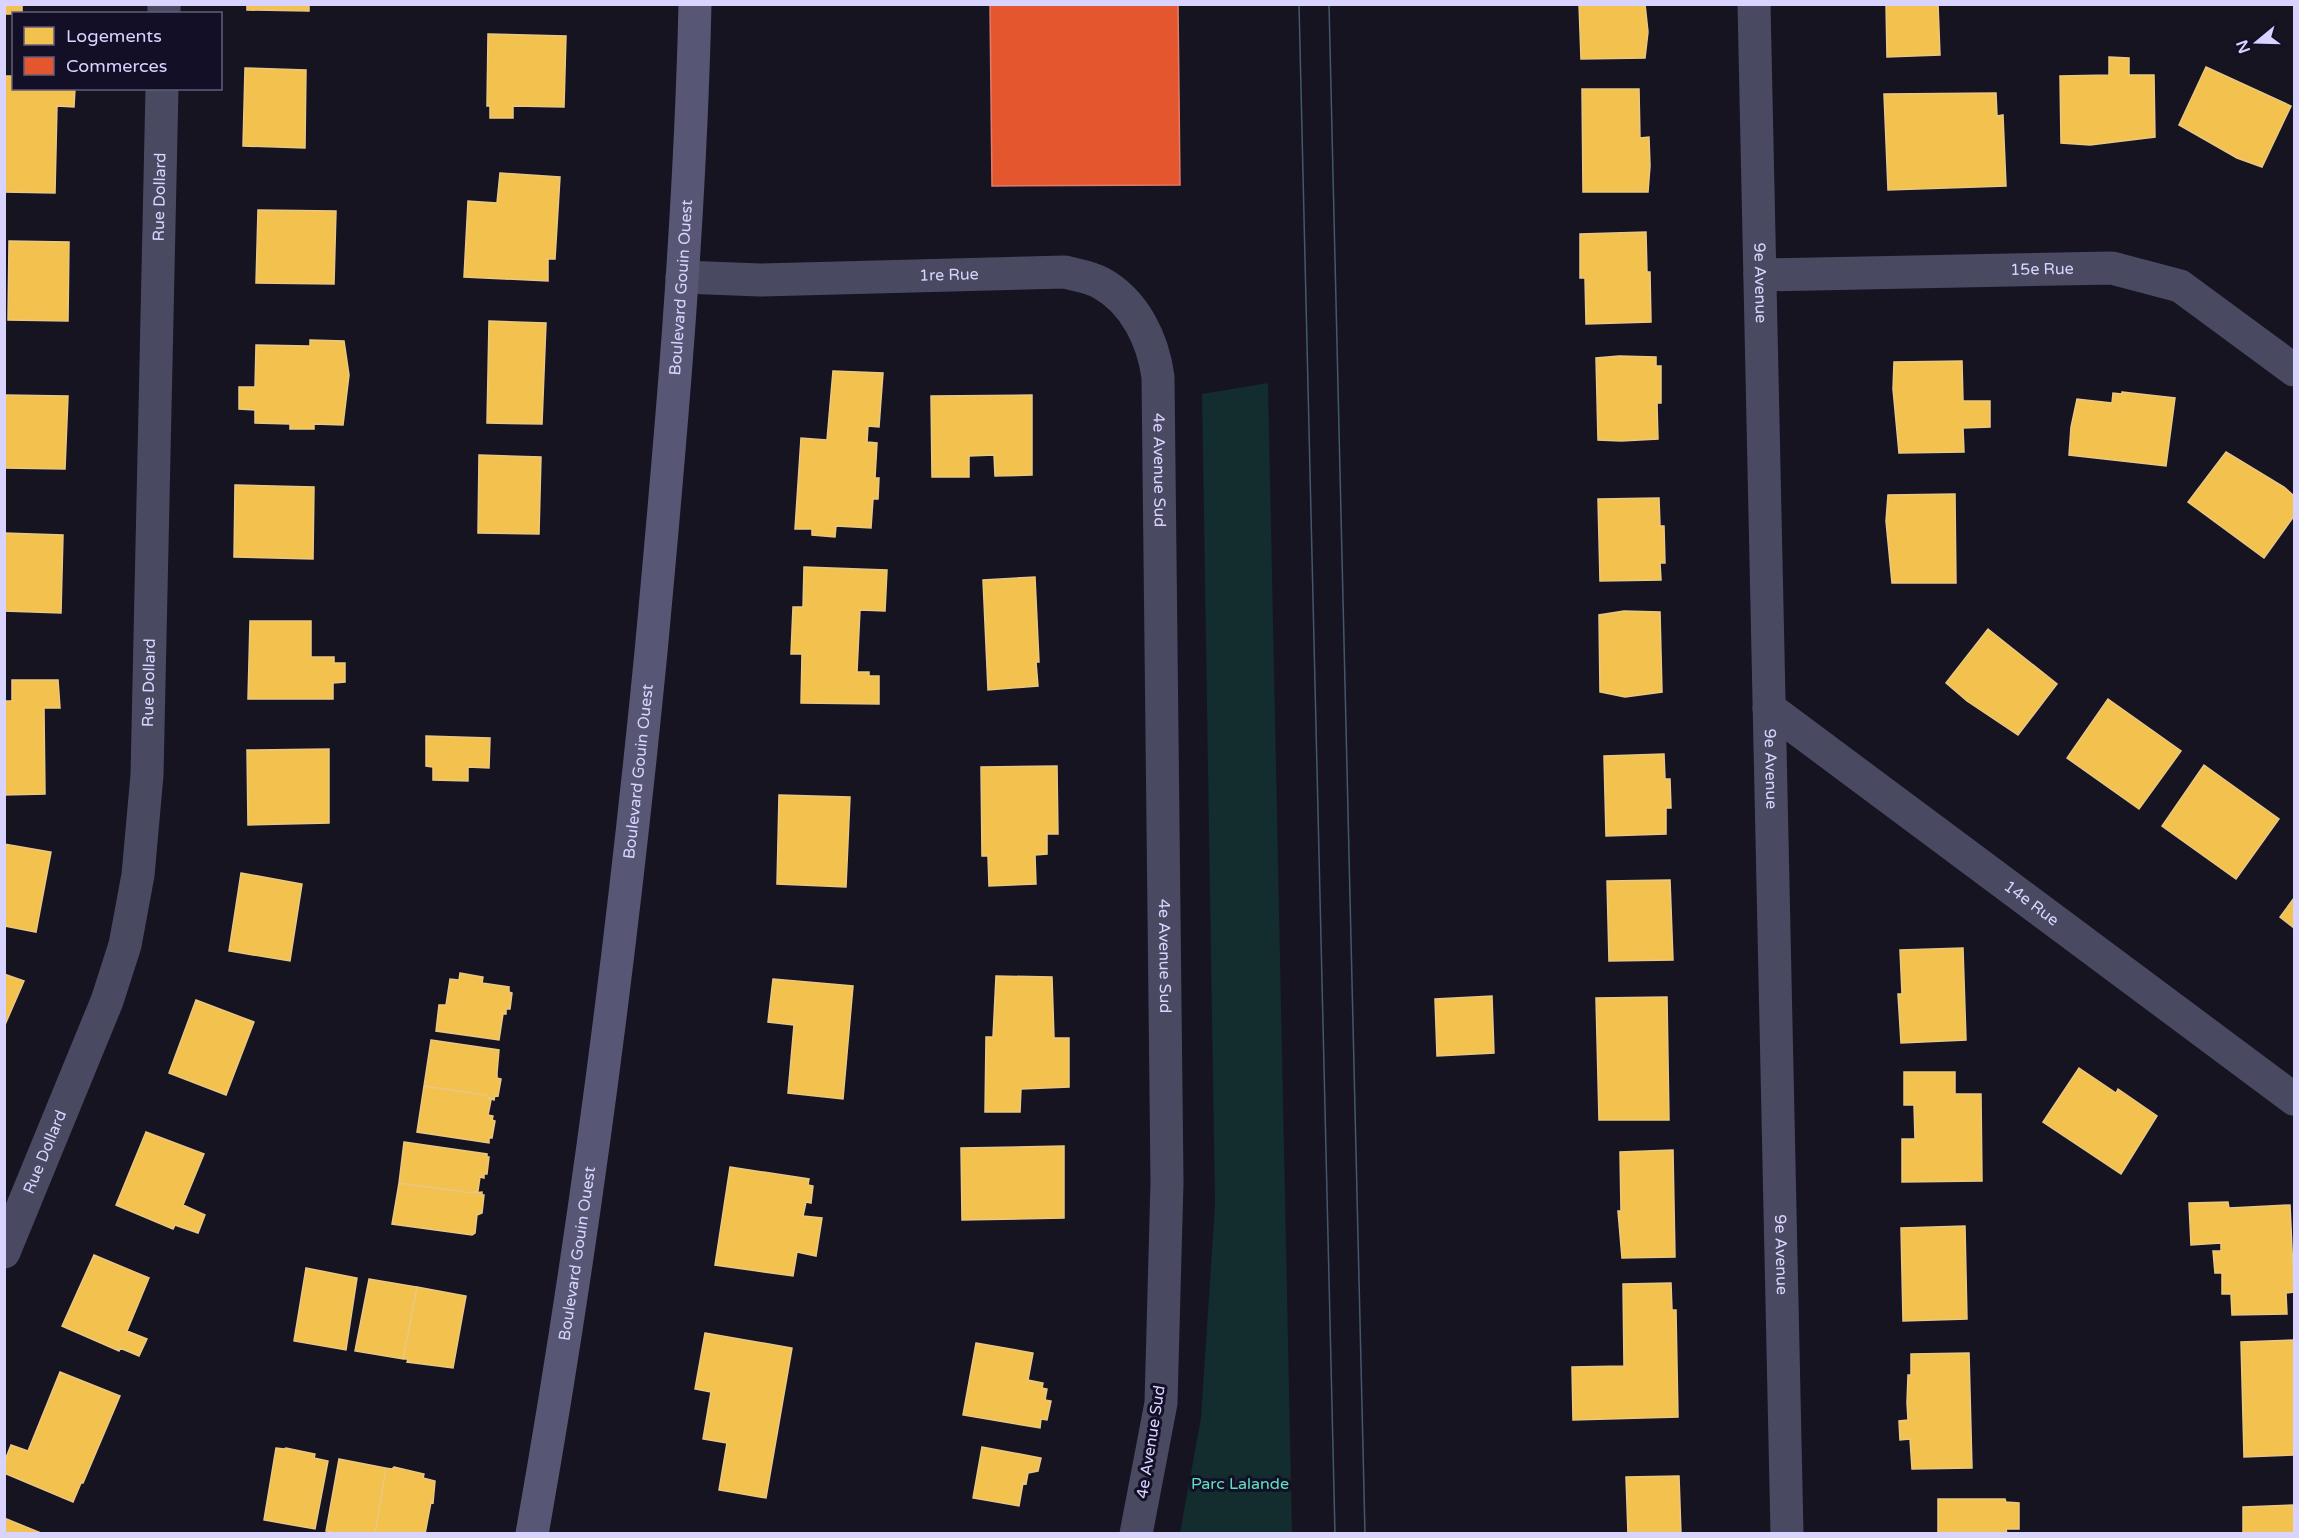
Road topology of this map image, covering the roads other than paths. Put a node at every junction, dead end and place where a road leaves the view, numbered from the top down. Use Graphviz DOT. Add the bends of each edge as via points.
graph roads {
  1 [pos="695,4"];
  2 [pos="1754,4"];
  3 [pos="162,90"];
  4 [pos="1760,275"];
  5 [pos="682,277"];
  6 [pos="2295,370"];
  7 [pos="1158,377"];
  8 [pos="1769,708"];
  9 [pos="2295,1099"];
  10 [pos="8,1234"];
  11 [pos="532,1533"];
  12 [pos="1136,1533"];
  13 [pos="1787,1533"];
  1 -- 5 [label="main road, Boulevard Gouin Ouest"];
  2 -- 4 [label="street, 9e Avenue"];
  3 -- 10 [label="street, Rue Dollard" via="147,775 138,875 125,945 107,1001"];
  4 -- 6 [label="street, 15e Rue" via="2112,268 2180,286"];
  4 -- 8 [label="street, 9e Avenue"];
  5 -- 7 [label="street, 1re Rue" via="760,280 1065,272 1101,283 1137,317 1155,356"];
  5 -- 11 [label="main road, Boulevard Gouin Ouest" via="663,527 628,869 597,1121"];
  7 -- 12 [label="street, 4e Avenue Sud" via="1167,1182 1161,1403"];
  8 -- 9 [label="street, 14e Rue"];
  8 -- 13 [label="street, 9e Avenue"];
}
